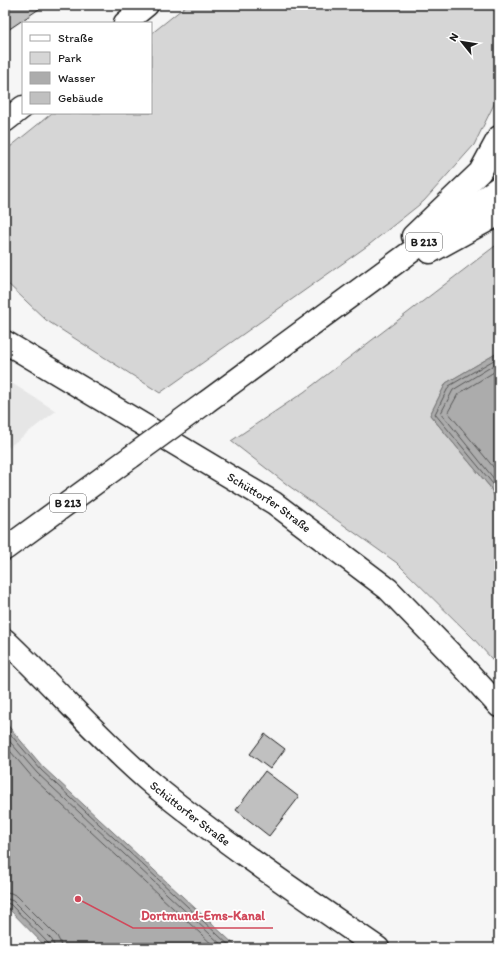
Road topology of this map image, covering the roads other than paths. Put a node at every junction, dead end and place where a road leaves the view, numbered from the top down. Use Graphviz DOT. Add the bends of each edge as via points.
graph roads {
  1 [pos="147,5"];
  2 [pos="126,22"];
  3 [pos="22,108"];
  4 [pos="5,121"];
  5 [pos="499,137"];
  6 [pos="499,187"];
  7 [pos="499,214"];
  8 [pos="348,298"];
  9 [pos="5,326"];
  10 [pos="5,342"];
  11 [pos="58,375"];
  12 [pos="5,549"];
  13 [pos="5,640"];
  14 [pos="499,706"];
  15 [pos="378,948"];
  1 -- 2 [label="main road"];
  3 -- 4 [label="main road"];
  5 -- 8 [label="main road" via="480,172"];
  6 -- 8 [label="main road, B 213"];
  7 -- 8 [label="main road"];
  8 -- 12 [label="main road, B 213, bridge"];
  9 -- 11 [label="main road"];
  10 -- 11 [label="main road, Schüttorfer Straße"];
  11 -- 14 [label="main road, Schüttorfer Straße" via="274,503 388,589"];
  13 -- 15 [label="main road, Schüttorfer Straße" via="151,783 206,828"];
}
